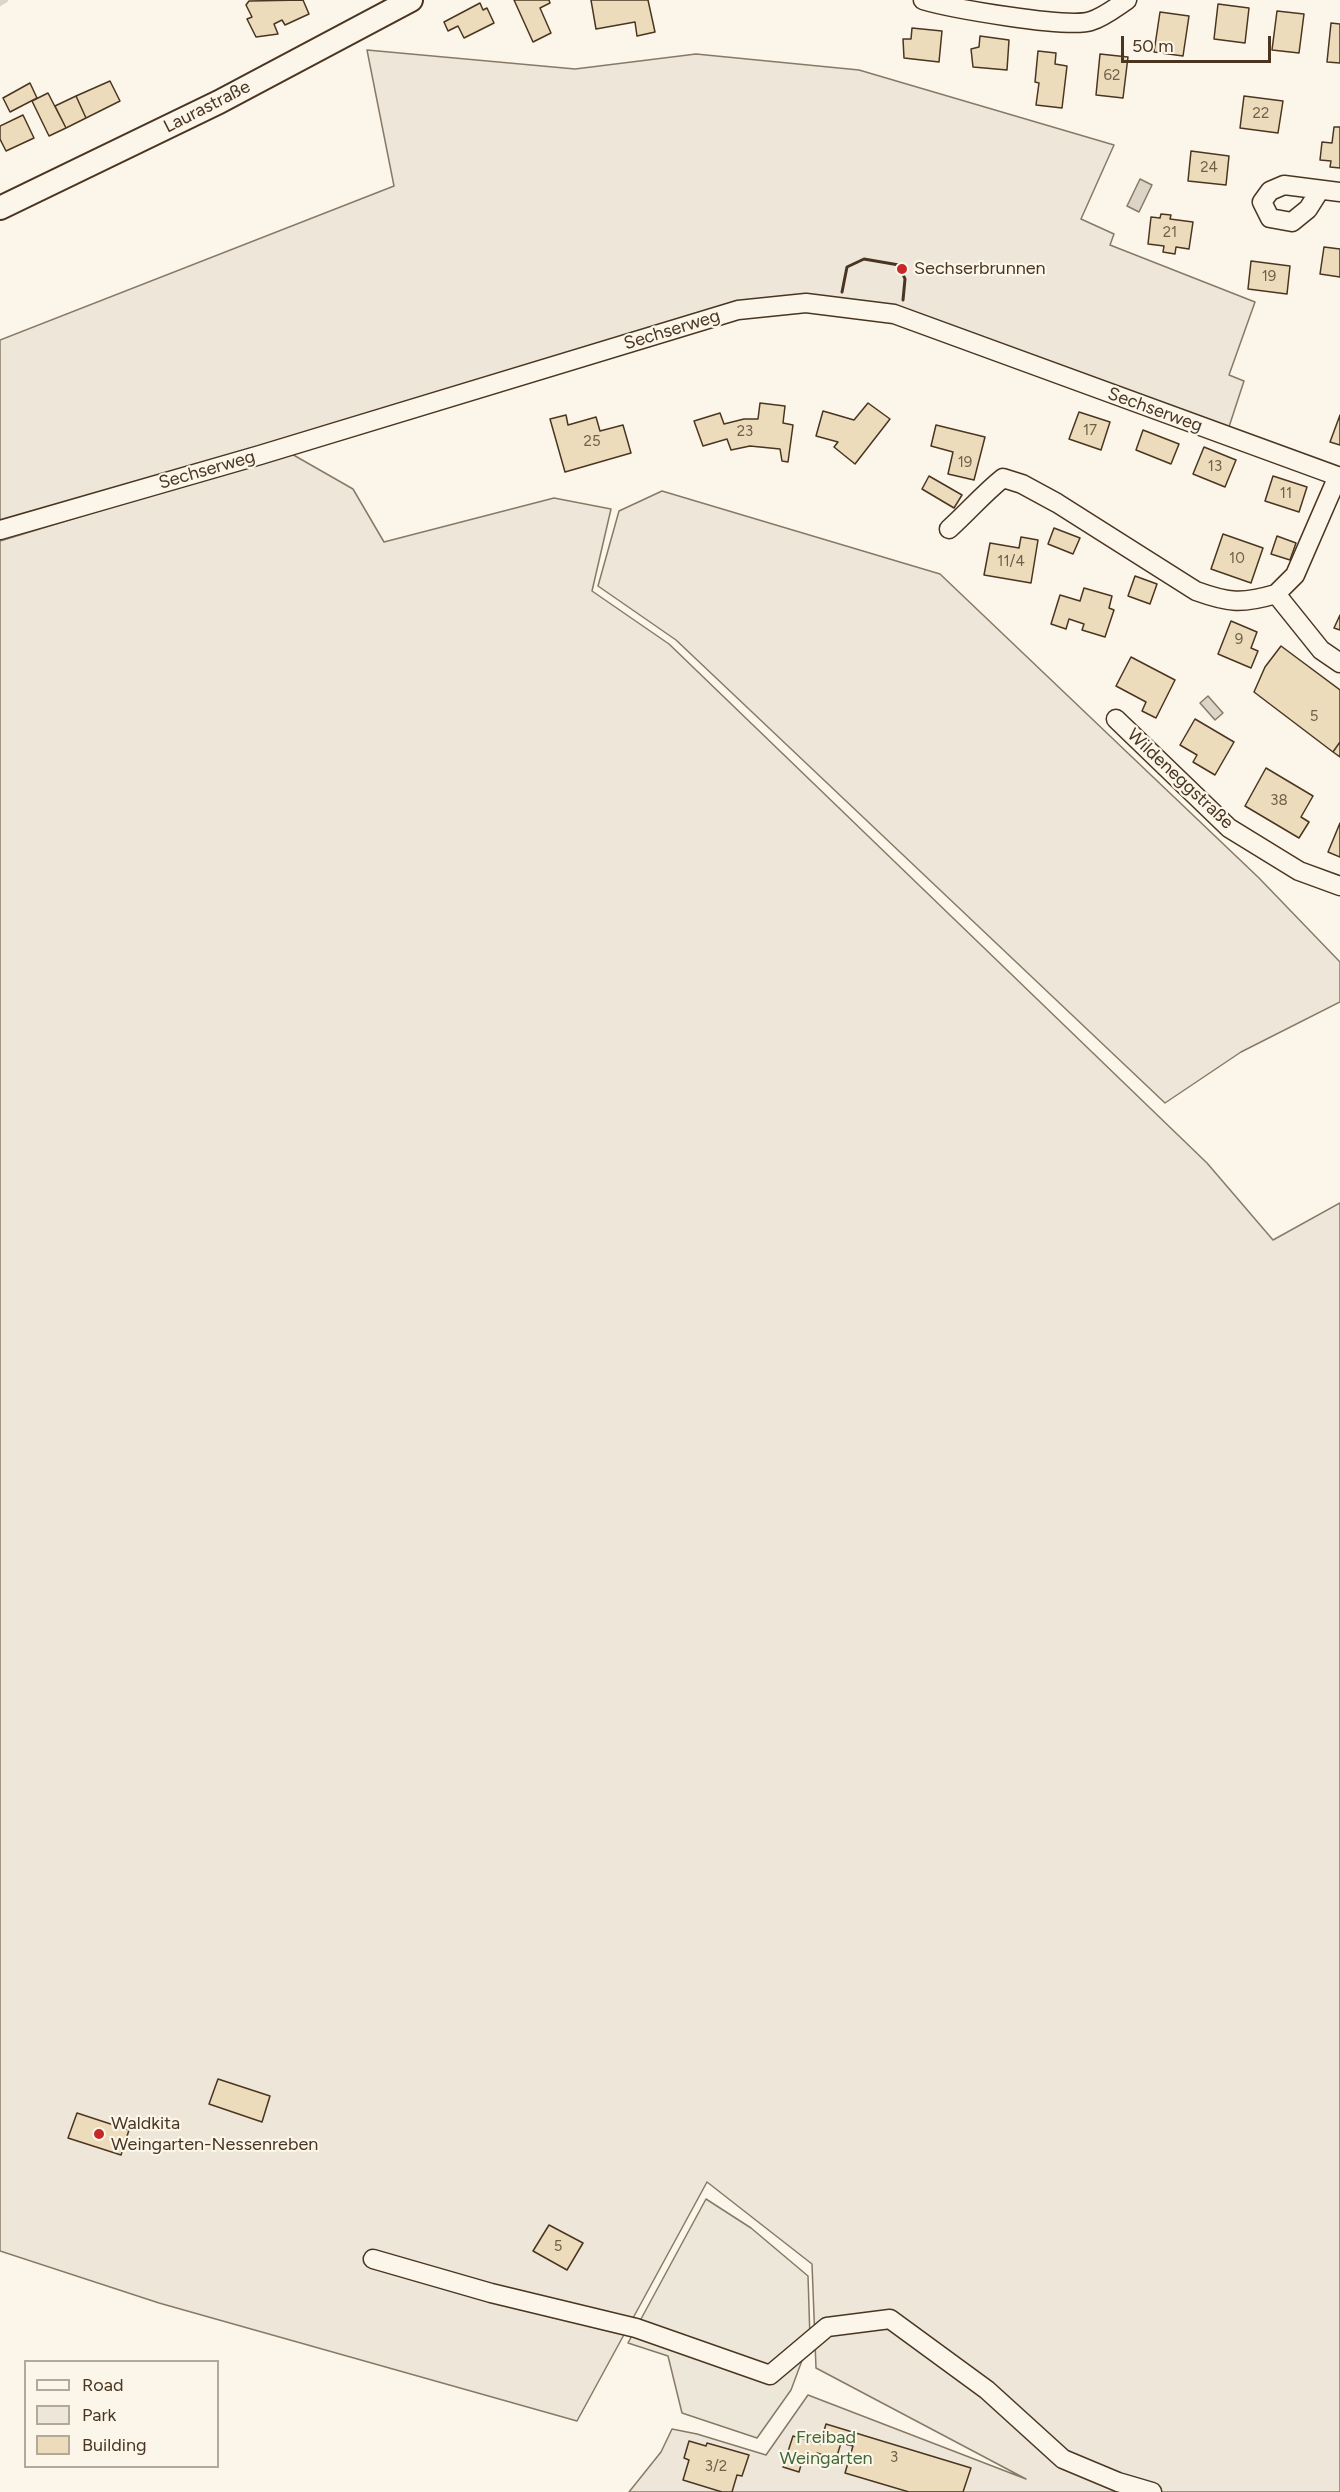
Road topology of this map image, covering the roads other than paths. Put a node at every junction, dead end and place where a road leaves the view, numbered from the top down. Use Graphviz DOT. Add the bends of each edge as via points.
graph roads {
  1 [pos="411,0"];
  2 [pos="922,0"];
  3 [pos="1126,0"];
  4 [pos="1320,190"];
  5 [pos="1340,192"];
  6 [pos="0,208"];
  7 [pos="1339,476"];
  8 [pos="949,529"];
  9 [pos="0,530"];
  10 [pos="1276,594"];
  11 [pos="1340,663"];
  12 [pos="1116,719"];
  13 [pos="1340,886"];
  14 [pos="373,2259"];
  15 [pos="1152,2492"];
  1 -- 6 [label="street, Laurastraße" via="209,107"];
  2 -- 3 [label="street" via="1037,19 1089,22"];
  4 -- 5 [label="street"];
  7 -- 9 [label="street, Sechserweg" via="894,314 806,303 738,310"];
  7 -- 10 [label="street" via="1295,575"];
  8 -- 10 [label="street" via="1003,478 1057,503 1196,591 1221,600 1251,602"];
  10 -- 11 [label="street" via="1321,650"];
  12 -- 13 [label="street, Wildeneggstraße" via="1229,828 1299,871"];
  14 -- 15 [label="street" via="636,2328 770,2375 827,2327 890,2319 987,2390 1063,2459"];
}
